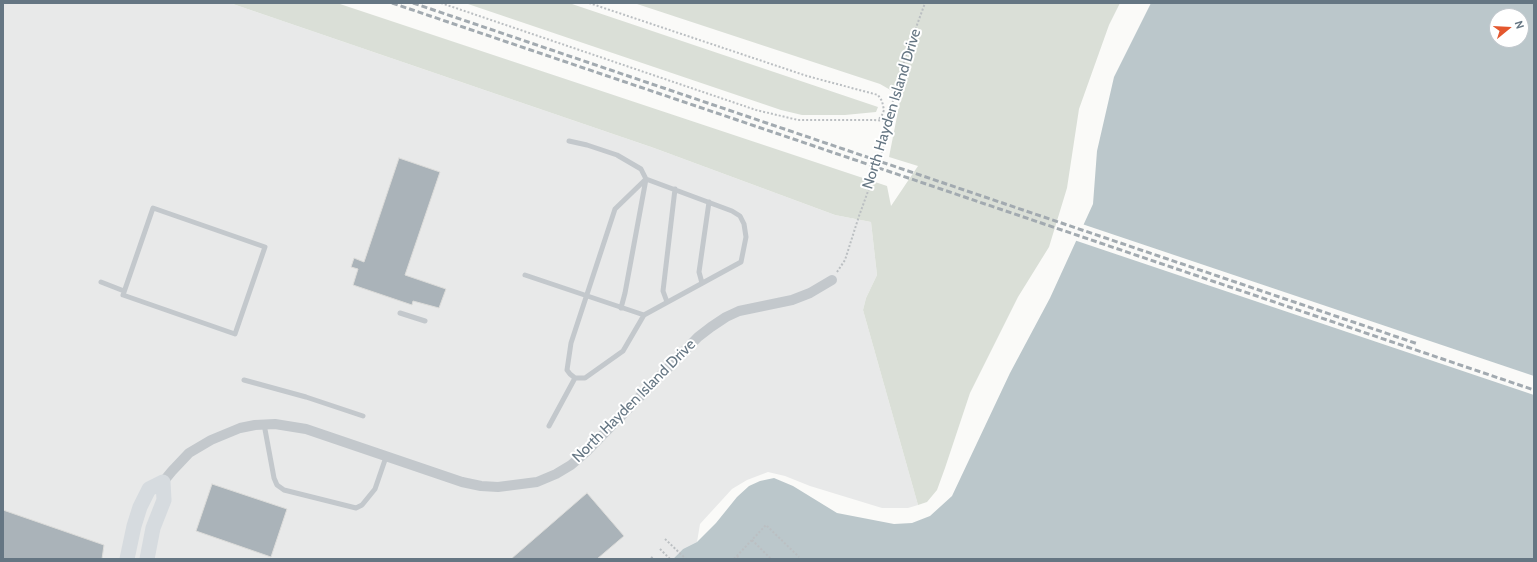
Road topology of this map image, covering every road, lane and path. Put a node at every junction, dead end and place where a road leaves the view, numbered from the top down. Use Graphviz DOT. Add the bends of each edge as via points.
graph roads {
  1 [pos="441,3"];
  2 [pos="589,3"];
  3 [pos="925,3"];
  4 [pos="878,120"];
  5 [pos="890,121"];
  6 [pos="569,141"];
  7 [pos="646,178"];
  8 [pos="675,189"];
  9 [pos="709,202"];
  10 [pos="525,275"];
  11 [pos="832,280"];
  12 [pos="100,282"];
  13 [pos="702,283"];
  14 [pos="124,291"];
  15 [pos="586,296"];
  16 [pos="667,302"];
  17 [pos="621,308"];
  18 [pos="400,313"];
  19 [pos="644,315"];
  20 [pos="424,321"];
  21 [pos="575,378"];
  22 [pos="244,380"];
  23 [pos="363,416"];
  24 [pos="264,424"];
  25 [pos="549,426"];
  26 [pos="386,457"];
  27 [pos="163,482"];
  28 [pos="665,539"];
  29 [pos="752,540"];
  30 [pos="660,549"];
  31 [pos="736,556"];
  32 [pos="799,557"];
  33 [pos="127,559"];
  34 [pos="147,559"];
  35 [pos="670,559"];
  36 [pos="686,559"];
  37 [pos="734,559"];
  38 [pos="740,559"];
  39 [pos="771,559"];
  1 -- 4 [label="path" via="756,110 798,120"];
  2 -- 4 [label="path" via="807,76 878,95 884,110"];
  3 -- 5 [label="path, North Hayden Island Drive" via="906,55 893,100"];
  4 -- 5 [label="path"];
  5 -- 11 [label="path, North Hayden Island Drive" via="882,153 845,260"];
  6 -- 7 [label="lane" via="617,155 641,169"];
  7 -- 8 [label="lane"];
  7 -- 15 [label="lane" via="615,209"];
  7 -- 17 [label="lane"];
  8 -- 9 [label="lane"];
  8 -- 16 [label="lane" via="663,291"];
  9 -- 13 [label="lane" via="699,272"];
  9 -- 13 [label="lane" via="740,216 746,237 741,262"];
  10 -- 15 [label="lane"];
  11 -- 26 [label="street, North Hayden Island Drive" via="792,300 739,311 711,327 698,337 586,452 571,465 550,477 515,486 481,486"];
  12 -- 14 [label="lane"];
  13 -- 16 [label="lane"];
  14 -- 14 [label="lane" via="153,208 265,247 234,334 123,295"];
  15 -- 17 [label="lane"];
  15 -- 21 [label="lane" via="567,362 567,370"];
  16 -- 19 [label="lane"];
  17 -- 19 [label="lane"];
  18 -- 20 [label="lane"];
  19 -- 21 [label="lane" via="623,351 585,378"];
  21 -- 25 [label="lane"];
  22 -- 23 [label="lane"];
  24 -- 26 [label="street, North Hayden Island Drive" via="306,429"];
  24 -- 26 [label="lane" via="274,478 284,490 356,508 362,505 375,489"];
  24 -- 27 [label="street, North Hayden Island Drive" via="240,428 199,446 179,463"];
  27 -- 33 [label="street, North Hayden Island Drive" via="148,489 134,526"];
  27 -- 34 [label="street" via="164,500"];
  28 -- 36 [label="path"];
  29 -- 31 [label="path"];
  29 -- 32 [label="path" via="766,525"];
  29 -- 39 [label="path"];
  30 -- 35 [label="path"];
  31 -- 37 [label="path"];
  31 -- 38 [label="path"];
}
